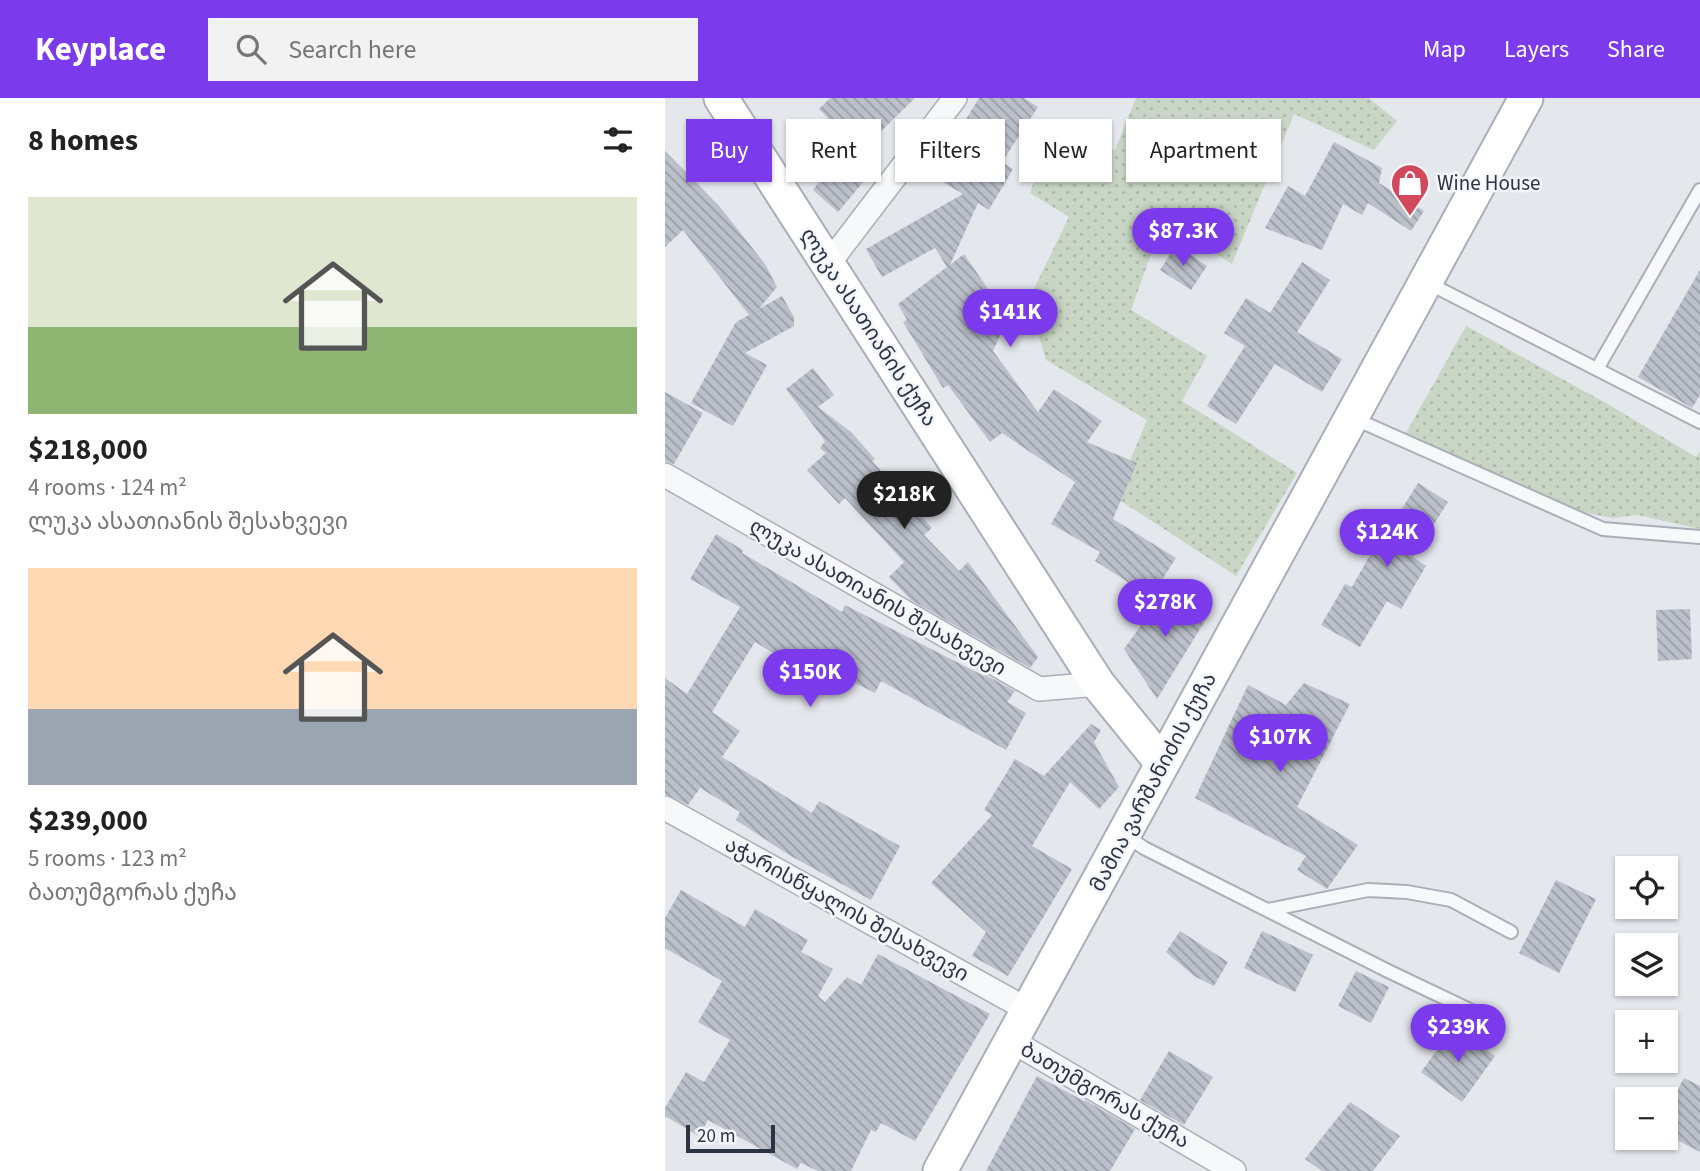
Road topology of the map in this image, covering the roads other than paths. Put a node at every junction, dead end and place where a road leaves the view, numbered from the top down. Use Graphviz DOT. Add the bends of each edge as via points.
graph roads {
  1 [pos="720,98"];
  2 [pos="955,98"];
  3 [pos="1526,98"];
  4 [pos="1700,190"];
  5 [pos="829,263"];
  6 [pos="1426,282"];
  7 [pos="1597,369"];
  8 [pos="1352,418"];
  9 [pos="1700,422"];
  10 [pos="665,475"];
  11 [pos="1700,537"];
  12 [pos="1098,684"];
  13 [pos="1161,762"];
  14 [pos="665,808"];
  15 [pos="1125,835"];
  16 [pos="1268,910"];
  17 [pos="1511,932"];
  18 [pos="1028,1010"];
  19 [pos="1478,1014"];
  20 [pos="1012,1041"];
  21 [pos="940,1171"];
  22 [pos="1234,1171"];
  1 -- 5 [label="street, ლუკა ასათიანის ქუჩა"];
  2 -- 5 [label="street"];
  3 -- 6 [label="street, მამია ვარშანიძის ქუჩა"];
  4 -- 7 [label="lane"];
  5 -- 12 [label="street, ლუკა ასათიანის ქუჩა"];
  6 -- 7 [label="lane"];
  6 -- 8 [label="street, მამია ვარშანიძის ქუჩა"];
  7 -- 9 [label="lane"];
  8 -- 11 [label="lane" via="1603,529"];
  8 -- 13 [label="street, მამია ვარშანიძის ქუჩა"];
  10 -- 12 [label="street, ლუკა ასათიანის შესახვევი" via="1039,689"];
  12 -- 13 [label="street, ლუკა ასათიანის ქუჩა"];
  13 -- 15 [label="street, მამია ვარშანიძის ქუჩა"];
  14 -- 18 [label="street, აჭარისწყალის შესახვევი"];
  15 -- 16 [label="lane"];
  15 -- 18 [label="street, მამია ვარშანიძის ქუჩა"];
  16 -- 17 [label="lane" via="1368,890 1407,892 1451,900"];
  16 -- 19 [label="lane"];
  18 -- 20 [label="street, მამია ვარშანიძის ქუჩა"];
  20 -- 21 [label="street, მამია ვარშანიძის ქუჩა"];
  20 -- 22 [label="street, ბათუმგორას ქუჩა"];
}
